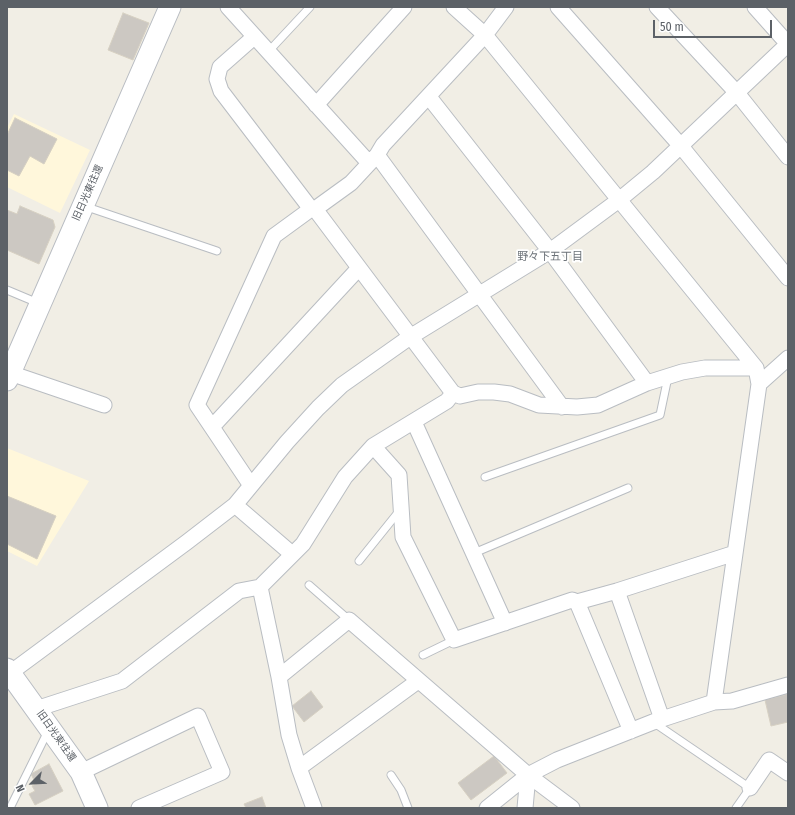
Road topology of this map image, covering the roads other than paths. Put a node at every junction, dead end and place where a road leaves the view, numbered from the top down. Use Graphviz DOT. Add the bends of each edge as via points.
graph roads {
  1 [pos="170,7"];
  2 [pos="228,7"];
  3 [pos="310,7"];
  4 [pos="404,7"];
  5 [pos="454,7"];
  6 [pos="506,7"];
  7 [pos="558,7"];
  8 [pos="657,7"];
  9 [pos="755,7"];
  10 [pos="485,35"];
  11 [pos="254,37"];
  12 [pos="788,44"];
  13 [pos="268,52"];
  14 [pos="737,93"];
  15 [pos="429,97"];
  16 [pos="316,105"];
  17 [pos="680,145"];
  18 [pos="788,157"];
  19 [pos="373,159"];
  20 [pos="619,200"];
  21 [pos="82,206"];
  22 [pos="313,209"];
  23 [pos="217,251"];
  24 [pos="550,251"];
  25 [pos="359,268"];
  26 [pos="788,278"];
  27 [pos="7,290"];
  28 [pos="479,294"];
  29 [pos="40,304"];
  30 [pos="410,337"];
  31 [pos="788,358"];
  32 [pos="756,368"];
  33 [pos="8,375"];
  34 [pos="668,376"];
  35 [pos="647,383"];
  36 [pos="759,384"];
  37 [pos="453,393"];
  38 [pos="104,405"];
  39 [pos="562,407"];
  40 [pos="414,422"];
  41 [pos="212,427"];
  42 [pos="373,446"];
  43 [pos="485,477"];
  44 [pos="250,484"];
  45 [pos="628,488"];
  46 [pos="235,504"];
  47 [pos="401,510"];
  48 [pos="474,553"];
  49 [pos="735,553"];
  50 [pos="292,554"];
  51 [pos="359,561"];
  52 [pos="310,585"];
  53 [pos="260,588"];
  54 [pos="617,591"];
  55 [pos="577,602"];
  56 [pos="349,620"];
  57 [pos="505,623"];
  58 [pos="454,640"];
  59 [pos="423,655"];
  60 [pos="8,671"];
  61 [pos="279,677"];
  62 [pos="418,681"];
  63 [pos="788,685"];
  64 [pos="714,702"];
  65 [pos="36,709"];
  66 [pos="657,720"];
  67 [pos="49,728"];
  68 [pos="631,731"];
  69 [pos="299,768"];
  70 [pos="81,772"];
  71 [pos="788,773"];
  72 [pos="390,775"];
  73 [pos="528,776"];
  74 [pos="750,788"];
  75 [pos="10,808"];
  76 [pos="97,808"];
  77 [pos="139,808"];
  78 [pos="314,808"];
  79 [pos="408,808"];
  80 [pos="487,808"];
  81 [pos="525,808"];
  82 [pos="572,808"];
  83 [pos="736,808"];
  1 -- 21 [label="street, 旧日光東往還"];
  2 -- 11 [label="street"];
  3 -- 13 [label="lane"];
  4 -- 16 [label="street"];
  5 -- 10 [label="street"];
  6 -- 10 [label="street"];
  7 -- 17 [label="street"];
  8 -- 14 [label="street"];
  9 -- 12 [label="street"];
  10 -- 15 [label="street"];
  10 -- 20 [label="street"];
  11 -- 13 [label="street"];
  11 -- 22 [label="street" via="220,67 217,79 221,91"];
  12 -- 14 [label="street"];
  13 -- 16 [label="street"];
  14 -- 17 [label="street"];
  14 -- 18 [label="street"];
  15 -- 19 [label="street"];
  15 -- 24 [label="street"];
  16 -- 19 [label="street"];
  17 -- 20 [label="street"];
  17 -- 26 [label="street"];
  19 -- 22 [label="street" via="351,183"];
  19 -- 28 [label="street"];
  20 -- 24 [label="street"];
  20 -- 32 [label="street"];
  21 -- 23 [label="lane"];
  21 -- 29 [label="street, 旧日光東往還"];
  22 -- 25 [label="street"];
  22 -- 41 [label="street" via="274,236 198,405"];
  24 -- 28 [label="street"];
  24 -- 35 [label="street"];
  25 -- 30 [label="street"];
  25 -- 41 [label="street"];
  27 -- 29 [label="lane"];
  28 -- 30 [label="street"];
  28 -- 39 [label="street"];
  29 -- 33 [label="street, 旧日光東往還"];
  30 -- 37 [label="street"];
  30 -- 44 [label="street" via="342,385"];
  31 -- 36 [label="street"];
  32 -- 34 [label="street" via="705,368"];
  32 -- 36 [label="street"];
  33 -- 38 [label="street"];
  34 -- 35 [label="street"];
  34 -- 43 [label="lane" via="660,415"];
  35 -- 39 [label="street" via="598,404"];
  36 -- 49 [label="street"];
  37 -- 39 [label="street" via="460,396 478,392 510,394 539,405"];
  37 -- 40 [label="street" via="447,401"];
  40 -- 42 [label="street"];
  40 -- 48 [label="street"];
  41 -- 44 [label="street"];
  42 -- 47 [label="street" via="399,475"];
  42 -- 50 [label="street" via="345,477 303,544"];
  44 -- 46 [label="street"];
  45 -- 48 [label="lane"];
  46 -- 50 [label="street"];
  46 -- 60 [label="street" via="187,542"];
  47 -- 51 [label="lane"];
  47 -- 58 [label="street" via="403,537"];
  48 -- 57 [label="street"];
  49 -- 54 [label="street"];
  49 -- 64 [label="street"];
  50 -- 53 [label="street"];
  52 -- 56 [label="lane"];
  53 -- 61 [label="street"];
  53 -- 65 [label="street" via="239,591 122,680"];
  54 -- 55 [label="street"];
  54 -- 66 [label="street"];
  55 -- 57 [label="street" via="572,600"];
  55 -- 68 [label="street"];
  56 -- 61 [label="street"];
  56 -- 62 [label="street"];
  57 -- 58 [label="street"];
  58 -- 59 [label="lane"];
  60 -- 65 [label="street, 旧日光東往還"];
  61 -- 69 [label="street" via="289,735"];
  62 -- 69 [label="street"];
  62 -- 73 [label="street"];
  63 -- 64 [label="street" via="732,701"];
  64 -- 66 [label="street"];
  65 -- 67 [label="street, 旧日光東往還"];
  66 -- 68 [label="street"];
  66 -- 74 [label="lane"];
  67 -- 70 [label="street, 旧日光東往還"];
  67 -- 75 [label="lane"];
  68 -- 73 [label="street" via="557,760"];
  69 -- 78 [label="street"];
  70 -- 76 [label="street, 旧日光東往還"];
  70 -- 77 [label="street" via="198,716 222,772"];
  71 -- 74 [label="street" via="769,760"];
  72 -- 79 [label="lane" via="401,790"];
  73 -- 80 [label="street"];
  73 -- 81 [label="street"];
  73 -- 82 [label="street"];
  74 -- 83 [label="lane"];
}
